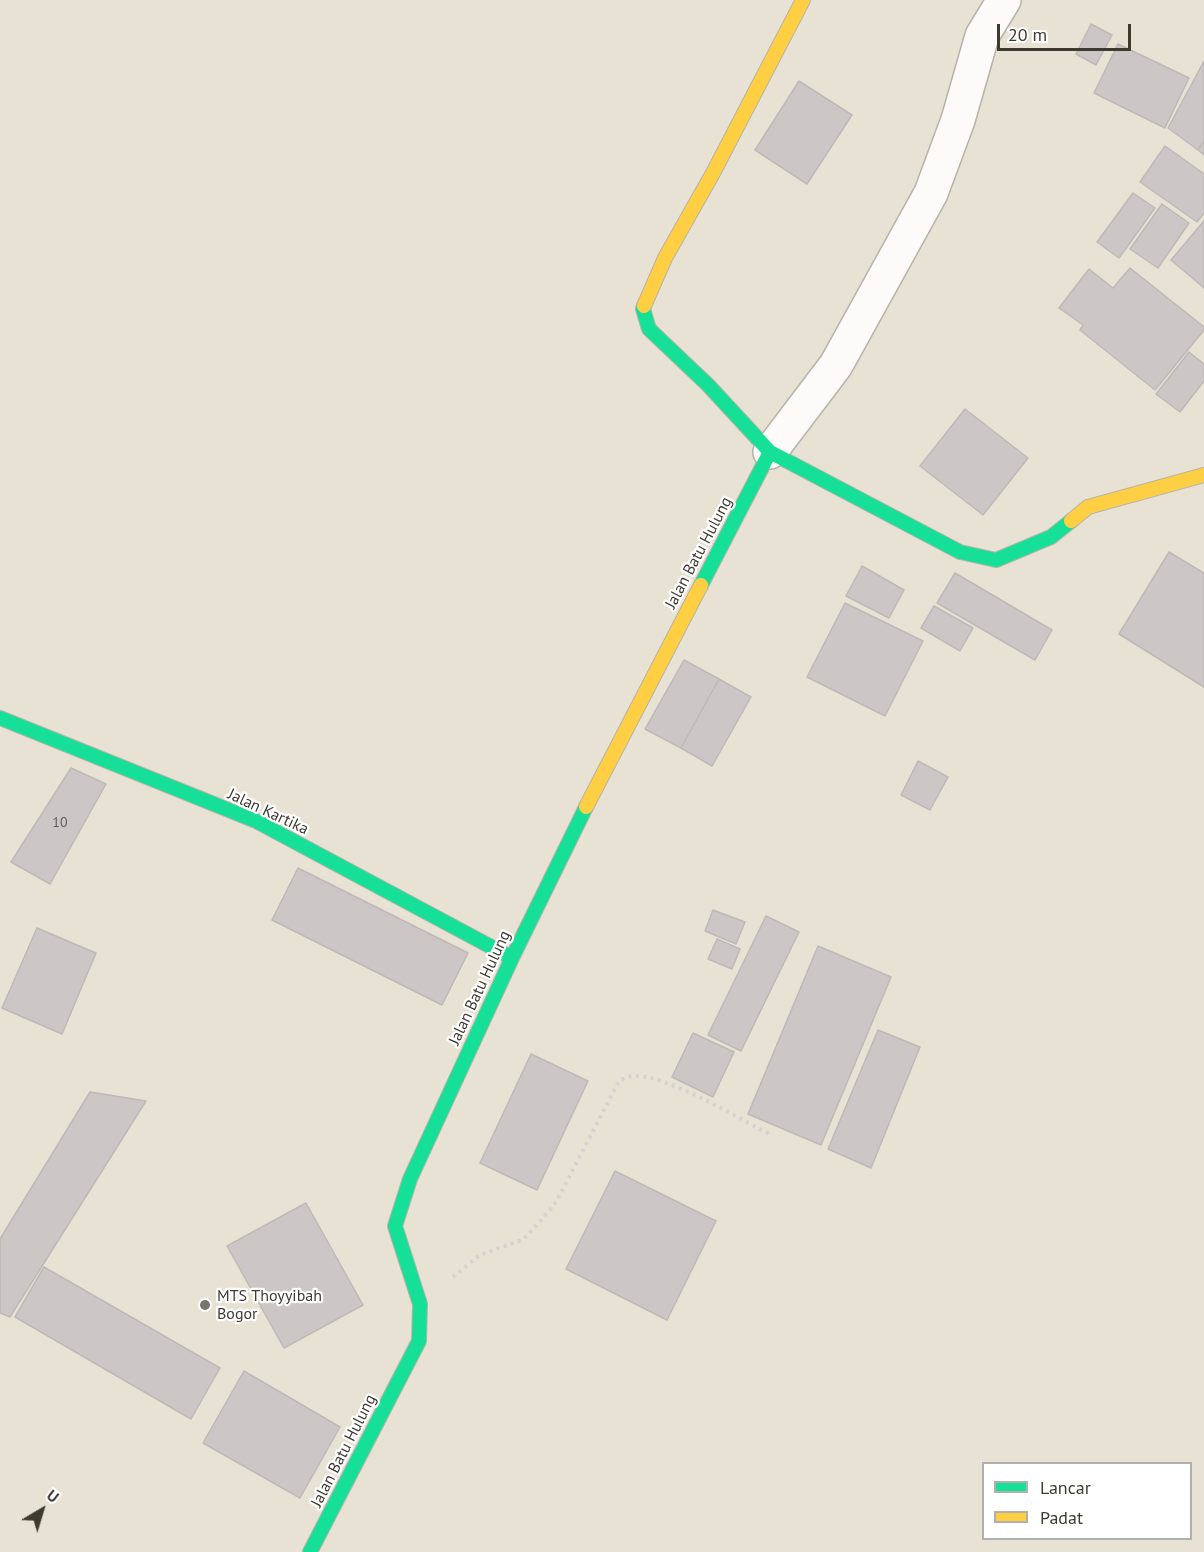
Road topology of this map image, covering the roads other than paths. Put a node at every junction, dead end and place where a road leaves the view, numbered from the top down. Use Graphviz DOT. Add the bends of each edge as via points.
graph roads {
  1 [pos="803,0"];
  2 [pos="1004,0"];
  3 [pos="770,452"];
  4 [pos="1204,475"];
  5 [pos="0,718"];
  6 [pos="512,958"];
  7 [pos="310,1552"];
  1 -- 3 [label="street" via="665,258 643,309 649,329"];
  2 -- 3 [label="street" via="982,36 958,120 931,192 836,365"];
  3 -- 4 [label="street" via="960,552 996,560 1051,537 1088,507"];
  3 -- 6 [label="street, Jalan Batu Hulung"];
  5 -- 6 [label="street, Jalan Kartika" via="256,821"];
  6 -- 7 [label="street, Jalan Batu Hulung" via="418,1158 395,1226 420,1304 420,1341"];
}
